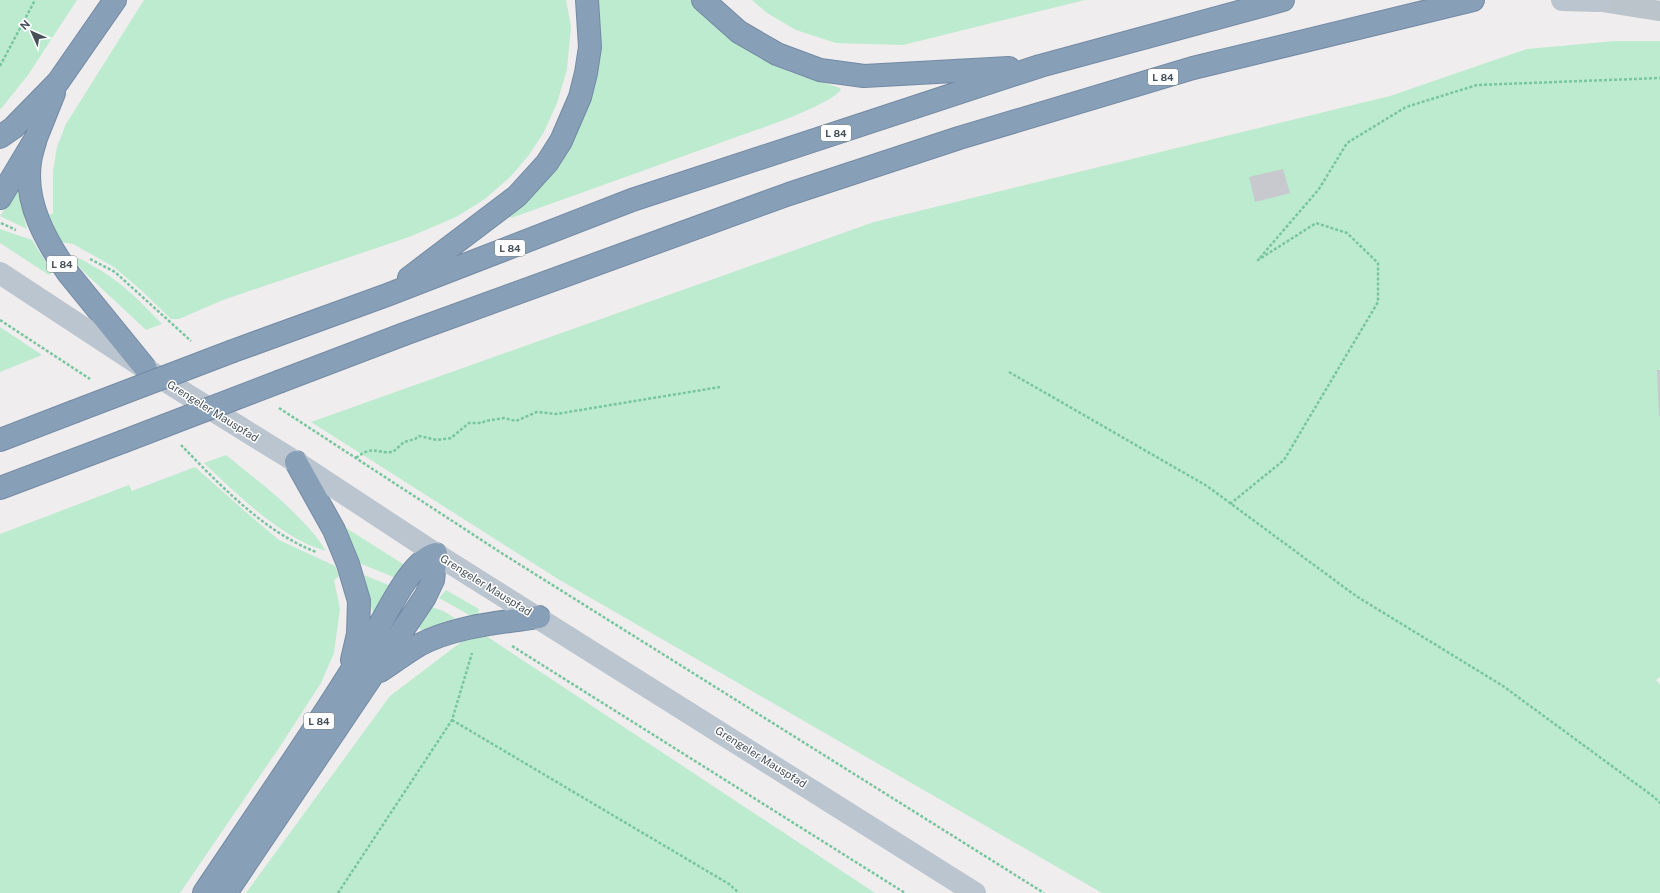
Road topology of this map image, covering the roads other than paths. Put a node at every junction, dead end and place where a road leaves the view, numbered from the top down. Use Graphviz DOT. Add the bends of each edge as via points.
graph roads {
  1 [pos="115,0"];
  2 [pos="587,0"];
  3 [pos="703,0"];
  4 [pos="1283,0"];
  5 [pos="1474,0"];
  6 [pos="1562,0"];
  7 [pos="1600,1"];
  8 [pos="1660,11"];
  9 [pos="1040,66"];
  10 [pos="58,82"];
  11 [pos="7,132"];
  12 [pos="36,138"];
  13 [pos="0,147"];
  14 [pos="0,198"];
  15 [pos="0,272"];
  16 [pos="387,295"];
  17 [pos="146,369"];
  18 [pos="0,440"];
  19 [pos="296,462"];
  20 [pos="0,488"];
  21 [pos="436,554"];
  22 [pos="539,617"];
  23 [pos="348,677"];
  24 [pos="371,677"];
  25 [pos="204,893"];
  26 [pos="226,893"];
  27 [pos="975,893"];
  1 -- 10 [label="highway, L 84"];
  2 -- 16 [label="highway, L 84" via="590,46 580,97 561,141 547,163 517,196"];
  3 -- 9 [label="highway, L 84" via="739,32 777,54 820,70 864,76"];
  4 -- 9 [label="highway, L 84"];
  5 -- 20 [label="highway, L 84, bridge" via="1193,68 959,138 789,194 407,333"];
  6 -- 7 [label="main road"];
  7 -- 8 [label="street"];
  9 -- 16 [label="highway, L 84" via="632,200"];
  10 -- 11 [label="highway, L 84"];
  10 -- 12 [label="highway, L 84"];
  11 -- 13 [label="highway, L 84"];
  12 -- 14 [label="highway, L 84"];
  12 -- 17 [label="highway, L 84" via="30,162 31,194 48,242 68,273"];
  15 -- 17 [label="main road, Grengeler Mauspfad"];
  16 -- 18 [label="highway, L 84, bridge"];
  17 -- 19 [label="main road, Grengeler Mauspfad"];
  19 -- 21 [label="main road, Grengeler Mauspfad"];
  19 -- 23 [label="highway, L 84" via="334,530 359,601 358,634"];
  21 -- 22 [label="main road, Grengeler Mauspfad"];
  21 -- 23 [label="highway, L 84" via="424,560 412,572"];
  21 -- 24 [label="highway, L 84" via="433,580 425,597"];
  22 -- 24 [label="highway, L 84" via="448,632 418,645"];
  22 -- 27 [label="main road, Grengeler Mauspfad"];
  23 -- 25 [label="highway, L 84"];
  24 -- 26 [label="highway, L 84"];
}
